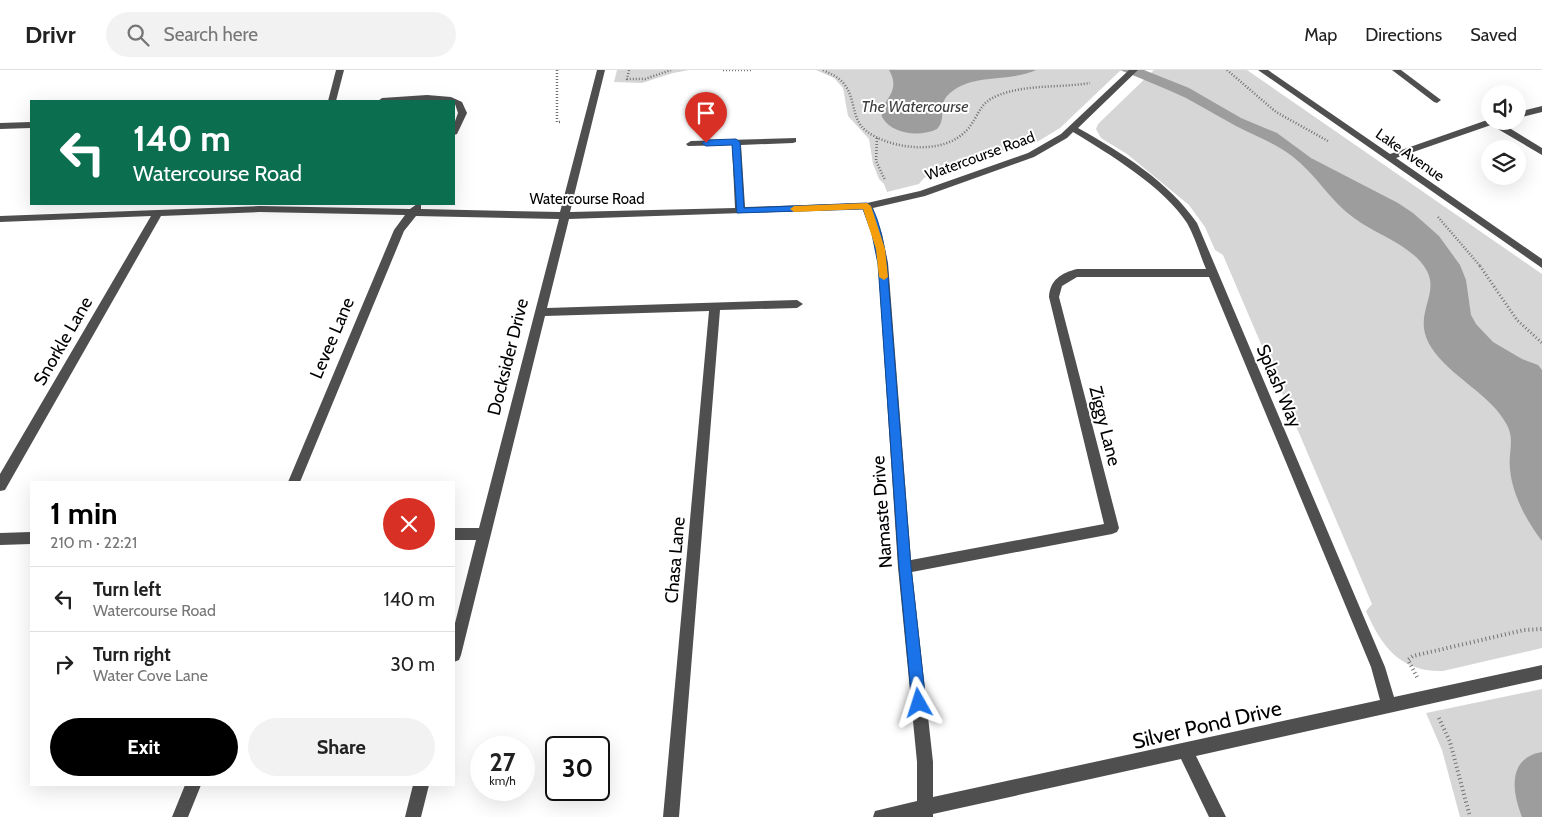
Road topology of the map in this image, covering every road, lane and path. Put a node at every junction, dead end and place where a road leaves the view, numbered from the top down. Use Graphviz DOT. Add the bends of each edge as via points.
graph roads {
  1 [pos="340,70"];
  2 [pos="558,70"];
  3 [pos="601,70"];
  4 [pos="629,70"];
  5 [pos="671,70"];
  6 [pos="723,70"];
  7 [pos="752,70"];
  8 [pos="824,70"];
  9 [pos="1134,70"];
  10 [pos="1227,70"];
  11 [pos="1262,70"];
  12 [pos="1396,70"];
  13 [pos="1092,83"];
  14 [pos="332,100"];
  15 [pos="396,100"];
  16 [pos="452,100"];
  17 [pos="1437,100"];
  18 [pos="455,102"];
  19 [pos="1542,109"];
  20 [pos="1526,113"];
  21 [pos="560,122"];
  22 [pos="30,125"];
  23 [pos="0,126"];
  24 [pos="1481,126"];
  25 [pos="1072,128"];
  26 [pos="455,129"];
  27 [pos="1507,130"];
  28 [pos="877,138"];
  29 [pos="793,140"];
  30 [pos="736,142"];
  31 [pos="1330,142"];
  32 [pos="691,144"];
  33 [pos="1542,152"];
  34 [pos="1388,158"];
  35 [pos="885,180"];
  36 [pos="287,206"];
  37 [pos="867,206"];
  38 [pos="417,208"];
  39 [pos="740,211"];
  40 [pos="157,214"];
  41 [pos="564,215"];
  42 [pos="1437,216"];
  43 [pos="0,219"];
  44 [pos="1542,264"];
  45 [pos="1213,274"];
  46 [pos="797,304"];
  47 [pos="715,307"];
  48 [pos="540,312"];
  49 [pos="1542,343"];
  50 [pos="294,481"];
  51 [pos="0,486"];
  52 [pos="455,534"];
  53 [pos="484,534"];
  54 [pos="30,538"];
  55 [pos="0,539"];
  56 [pos="905,567"];
  57 [pos="1542,629"];
  58 [pos="455,651"];
  59 [pos="1408,660"];
  60 [pos="1542,672"];
  61 [pos="1428,697"];
  62 [pos="1389,705"];
  63 [pos="1186,752"];
  64 [pos="193,786"];
  65 [pos="421,786"];
  66 [pos="925,812"];
  67 [pos="180,817"];
  68 [pos="413,817"];
  69 [pos="671,817"];
  70 [pos="880,817"];
  71 [pos="1218,817"];
  72 [pos="1470,817"];
  1 -- 14 [label="street"];
  2 -- 21 [label="path" via="557,122"];
  3 -- 41 [label="street, Docksider Drive"];
  4 -- 5 [label="path" via="627,79 638,80"];
  6 -- 7 [label="path"];
  8 -- 28 [label="path" via="847,87 856,122"];
  9 -- 25 [label="street, Watercourse Road"];
  10 -- 31 [label="path" via="1276,112"];
  11 -- 34 [label="street, Lake Avenue"];
  12 -- 17 [label="street"];
  13 -- 28 [label="path" via="1012,91 996,96 982,104 964,132 947,142 910,146"];
  15 -- 16 [label="street" via="436,97"];
  18 -- 26 [label="street" via="462,110"];
  19 -- 20 [label="street"];
  22 -- 23 [label="street"];
  24 -- 34 [label="street"];
  25 -- 37 [label="street, Watercourse Road" via="1055,142 1018,161 922,194"];
  25 -- 45 [label="street, Splash Way" via="1121,158 1178,206 1192,224"];
  27 -- 33 [label="street"];
  28 -- 35 [label="path" via="876,161"];
  29 -- 30 [label="street"];
  30 -- 32 [label="street"];
  30 -- 39 [label="street"];
  34 -- 44 [label="street, Lake Avenue"];
  36 -- 38 [label="street, Watercourse Road"];
  36 -- 40 [label="street, Watercourse Road"];
  37 -- 39 [label="street, Watercourse Road"];
  37 -- 56 [label="street, Namaste Drive" via="883,264"];
  38 -- 41 [label="street, Watercourse Road"];
  38 -- 50 [label="street, Levee Lane" via="399,230"];
  39 -- 41 [label="street, Watercourse Road"];
  40 -- 43 [label="street, Watercourse Road"];
  40 -- 51 [label="street, Snorkle Lane"];
  41 -- 48 [label="street, Docksider Drive"];
  42 -- 49 [label="path" via="1475,258 1517,320"];
  45 -- 56 [label="street, Ziggy Lane" via="1077,273 1062,279 1054,290 1112,528"];
  45 -- 62 [label="street, Splash Way" via="1374,658"];
  46 -- 47 [label="street"];
  47 -- 48 [label="street"];
  47 -- 69 [label="street, Chasa Lane"];
  48 -- 53 [label="street, Docksider Drive"];
  52 -- 53 [label="street"];
  53 -- 58 [label="street, Docksider Drive"];
  54 -- 55 [label="street"];
  56 -- 66 [label="street, Namaste Drive" via="925,762"];
  57 -- 59 [label="path" via="1524,630 1413,656"];
  60 -- 61 [label="street, Silver Pond Drive"];
  61 -- 62 [label="street, Silver Pond Drive"];
  61 -- 72 [label="path" via="1450,742"];
  62 -- 63 [label="street, Silver Pond Drive"];
  63 -- 66 [label="street, Silver Pond Drive"];
  63 -- 71 [label="street"];
  64 -- 67 [label="street"];
  65 -- 68 [label="street"];
  66 -- 70 [label="street, Silver Pond Drive"];
}
